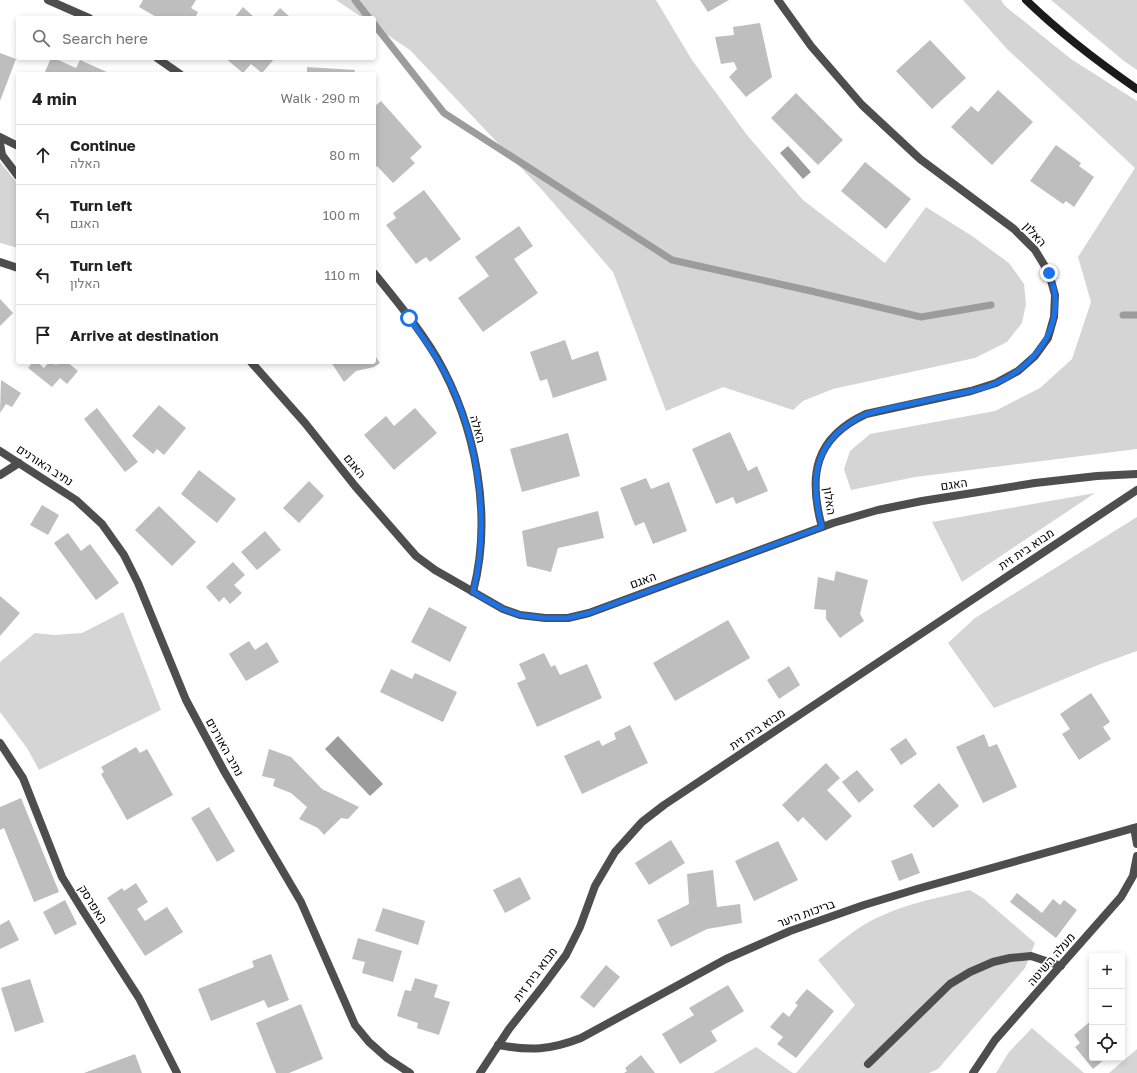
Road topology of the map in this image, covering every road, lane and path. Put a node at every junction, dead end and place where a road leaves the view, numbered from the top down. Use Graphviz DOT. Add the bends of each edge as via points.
graph roads {
  1 [pos="48,0"];
  2 [pos="778,0"];
  3 [pos="1026,0"];
  4 [pos="84,16"];
  5 [pos="160,60"];
  6 [pos="177,72"];
  7 [pos="1137,90"];
  8 [pos="0,137"];
  9 [pos="0,143"];
  10 [pos="16,145"];
  11 [pos="16,173"];
  12 [pos="0,262"];
  13 [pos="16,267"];
  14 [pos="376,276"];
  15 [pos="253,364"];
  16 [pos="0,451"];
  17 [pos="19,463"];
  18 [pos="1137,474"];
  19 [pos="0,475"];
  20 [pos="1137,490"];
  21 [pos="822,527"];
  22 [pos="473,592"];
  23 [pos="0,742"];
  24 [pos="1135,827"];
  25 [pos="1137,844"];
  26 [pos="1137,856"];
  27 [pos="1061,966"];
  28 [pos="498,1045"];
  29 [pos="868,1064"];
  30 [pos="177,1073"];
  31 [pos="410,1073"];
  32 [pos="480,1073"];
  33 [pos="973,1073"];
  1 -- 4 [label="street"];
  2 -- 21 [label="street, האלון" via="811,46 862,105 920,159 1014,228 1035,250 1049,273 1055,295 1054,317 1048,338 1035,356 1018,371 996,383 971,391 866,414 839,430 826,447 817,466 815,496"];
  3 -- 7 [label="main road" via="1074,43"];
  5 -- 6 [label="street"];
  8 -- 10 [label="street"];
  9 -- 11 [label="street" via="2,155"];
  12 -- 13 [label="street"];
  14 -- 22 [label="street, האלה" via="437,358 461,410 480,494 481,547"];
  15 -- 22 [label="street, האגם" via="416,556"];
  16 -- 17 [label="street, נתיב האורנים"];
  17 -- 19 [label="street"];
  17 -- 31 [label="street, נתיב האורנים" via="76,500 102,524 124,554 186,700 300,902 355,1025 387,1058"];
  18 -- 21 [label="street, האגם" via="1035,483 922,501 878,510"];
  20 -- 28 [label="street, מבוא בית זית" via="642,822 615,852 601,874 566,955"];
  21 -- 22 [label="street, האגם" via="589,613 568,618 520,615 503,609"];
  23 -- 30 [label="street, האפרסק" via="23,778 62,877 139,998"];
  24 -- 25 [label="street"];
  24 -- 28 [label="street, בריכות היער" via="917,889 790,930 726,959 571,1042 551,1048 534,1049"];
  26 -- 27 [label="street, מעלה השיטה" via="1133,876 1121,897"];
  27 -- 29 [label="street" via="1030,956 993,962 970,972 950,984"];
  27 -- 33 [label="street, מעלה השיטה" via="995,1040"];
  28 -- 32 [label="street, מבוא בית זית"];
}
